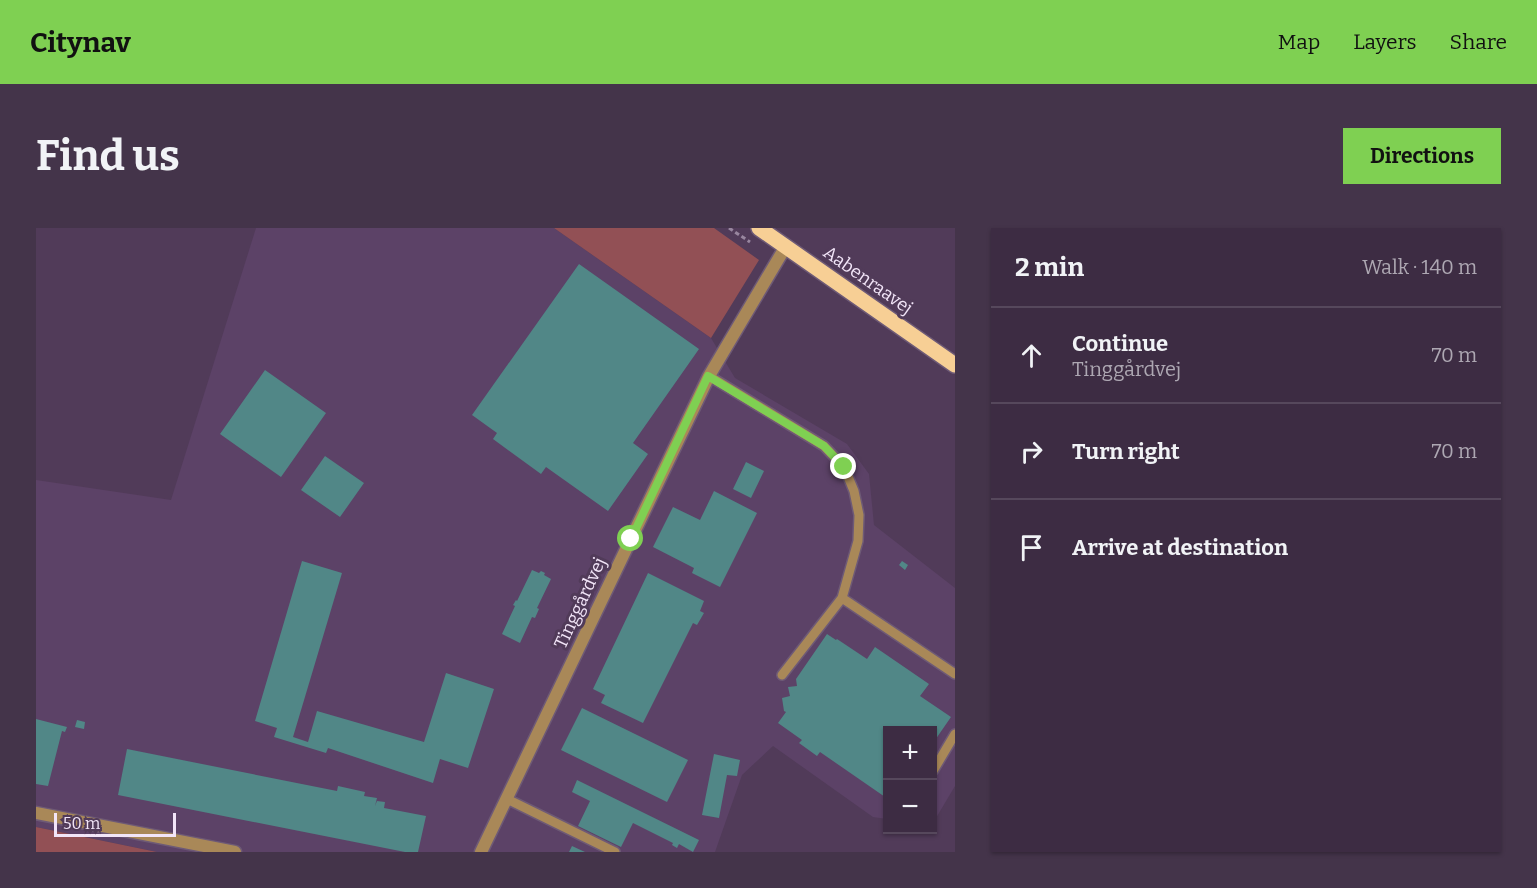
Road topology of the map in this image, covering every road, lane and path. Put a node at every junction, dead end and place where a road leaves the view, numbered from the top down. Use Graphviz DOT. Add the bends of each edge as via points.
graph roads {
  1 [pos="759,228"];
  2 [pos="786,246"];
  3 [pos="955,365"];
  4 [pos="708,376"];
  5 [pos="842,598"];
  6 [pos="955,674"];
  7 [pos="782,675"];
  8 [pos="955,734"];
  9 [pos="937,764"];
  10 [pos="507,799"];
  11 [pos="36,813"];
  12 [pos="235,852"];
  13 [pos="481,852"];
  14 [pos="615,852"];
  1 -- 2 [label="main road, Aabenraavej"];
  2 -- 3 [label="main road, Aabenraavej"];
  2 -- 4 [label="street, Tinggårdvej"];
  4 -- 5 [label="lane" via="824,446 844,467 859,515 858,540"];
  4 -- 10 [label="street, Tinggårdvej"];
  5 -- 6 [label="lane"];
  5 -- 7 [label="lane"];
  8 -- 9 [label="lane"];
  10 -- 13 [label="street, Tinggårdvej"];
  10 -- 14 [label="lane"];
  11 -- 12 [label="street"];
}
